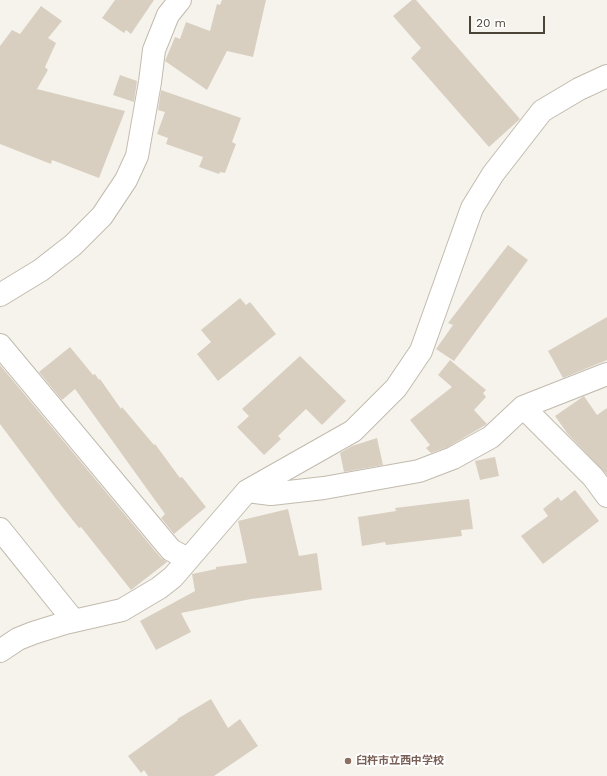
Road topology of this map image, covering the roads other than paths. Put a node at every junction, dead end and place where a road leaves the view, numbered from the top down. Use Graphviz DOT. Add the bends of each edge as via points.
graph roads {
  1 [pos="180,0"];
  2 [pos="607,76"];
  3 [pos="0,295"];
  4 [pos="0,345"];
  5 [pos="607,374"];
  6 [pos="523,407"];
  7 [pos="247,491"];
  8 [pos="607,496"];
  9 [pos="0,529"];
  10 [pos="188,559"];
  11 [pos="74,621"];
  12 [pos="0,651"];
  1 -- 3 [label="street" via="168,15 154,50 137,156 126,180 102,216 73,245 41,270"];
  2 -- 7 [label="street" via="542,111 493,174 472,208 421,351 396,388 353,431"];
  4 -- 10 [label="street" via="171,550"];
  5 -- 6 [label="street"];
  6 -- 7 [label="street" via="490,437 453,458 419,471 324,488 271,494"];
  6 -- 8 [label="street" via="593,477"];
  7 -- 10 [label="street"];
  9 -- 11 [label="street"];
  10 -- 11 [label="street" via="160,588 130,606"];
  11 -- 12 [label="street" via="28,635"];
}
